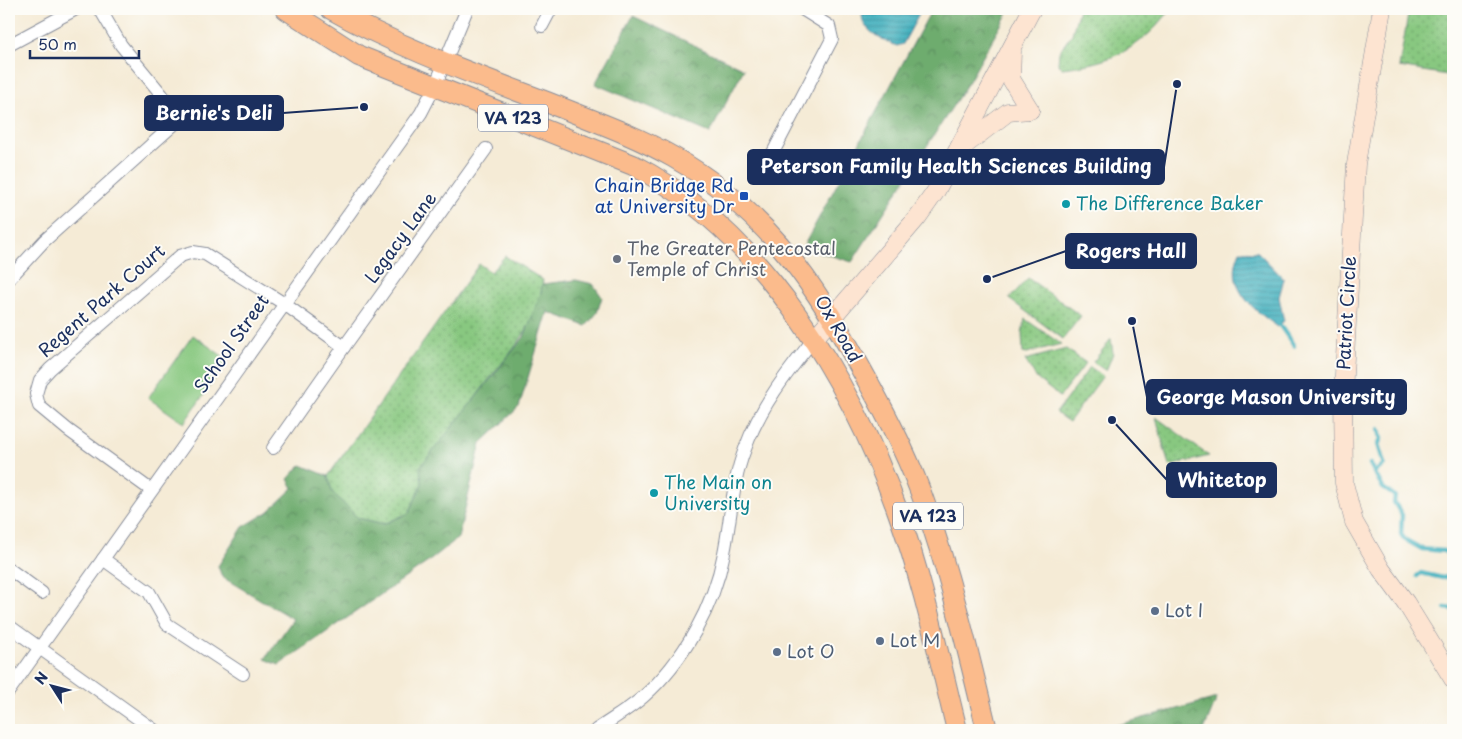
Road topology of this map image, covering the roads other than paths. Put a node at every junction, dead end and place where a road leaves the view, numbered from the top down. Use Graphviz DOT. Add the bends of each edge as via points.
graph roads {
  1 [pos="76,9"];
  2 [pos="100,9"];
  3 [pos="286,9"];
  4 [pos="331,9"];
  5 [pos="467,9"];
  6 [pos="551,9"];
  7 [pos="802,9"];
  8 [pos="1032,9"];
  9 [pos="1382,9"];
  10 [pos="542,26"];
  11 [pos="9,45"];
  12 [pos="1012,46"];
  13 [pos="444,62"];
  14 [pos="435,86"];
  15 [pos="486,149"];
  16 [pos="957,151"];
  17 [pos="765,168"];
  18 [pos="9,279"];
  19 [pos="283,304"];
  20 [pos="832,316"];
  21 [pos="813,340"];
  22 [pos="344,347"];
  23 [pos="273,448"];
  24 [pos="151,490"];
  25 [pos="103,559"];
  26 [pos="9,569"];
  27 [pos="42,593"];
  28 [pos="9,626"];
  29 [pos="40,648"];
  30 [pos="243,674"];
  31 [pos="1453,679"];
  32 [pos="9,691"];
  33 [pos="154,730"];
  34 [pos="596,730"];
  35 [pos="957,730"];
  36 [pos="987,730"];
  1 -- 11 [label="street"];
  2 -- 18 [label="street" via="121,45 181,118 44,241"];
  3 -- 14 [label="main road, VA 123" via="359,56"];
  4 -- 13 [label="main road, VA 123"];
  5 -- 13 [label="street, School Street"];
  6 -- 10 [label="street"];
  7 -- 17 [label="street" via="829,26 832,39"];
  8 -- 12 [label="street"];
  9 -- 31 [label="street, Patriot Circle" via="1355,173 1343,392 1344,482 1358,530"];
  12 -- 16 [label="street"];
  12 -- 16 [label="street" via="1011,79 1030,110 1008,112"];
  13 -- 14 [label="street, School Street"];
  13 -- 20 [label="main road, Ox Road / VA 123" via="614,129 673,157 725,192 761,224 812,284"];
  14 -- 19 [label="street, School Street" via="415,120"];
  14 -- 21 [label="main road, Ox Road / VA 123" via="633,165 679,192 710,216 752,258"];
  15 -- 22 [label="street, Legacy Lane"];
  16 -- 20 [label="street" via="917,218"];
  19 -- 22 [label="street"];
  19 -- 24 [label="street, School Street"];
  19 -- 24 [label="street, Regent Park Court" via="206,254 193,252 180,256 40,380 36,394 39,406 47,414"];
  20 -- 21 [label="street"];
  20 -- 36 [label="main road, Ox Road / VA 123" via="887,417 920,492 967,645"];
  21 -- 34 [label="street" via="776,388 754,426 738,472 724,555 714,591 692,636 644,696"];
  21 -- 35 [label="main road, Ox Road / VA 123" via="841,387 880,467 899,515"];
  22 -- 23 [label="street, Legacy Lane"];
  24 -- 25 [label="street, School Street"];
  25 -- 29 [label="street, School Street"];
  25 -- 30 [label="street" via="149,592 167,624"];
  26 -- 27 [label="street"];
  28 -- 29 [label="street"];
  29 -- 32 [label="street, School Street"];
  29 -- 33 [label="street"];
}
